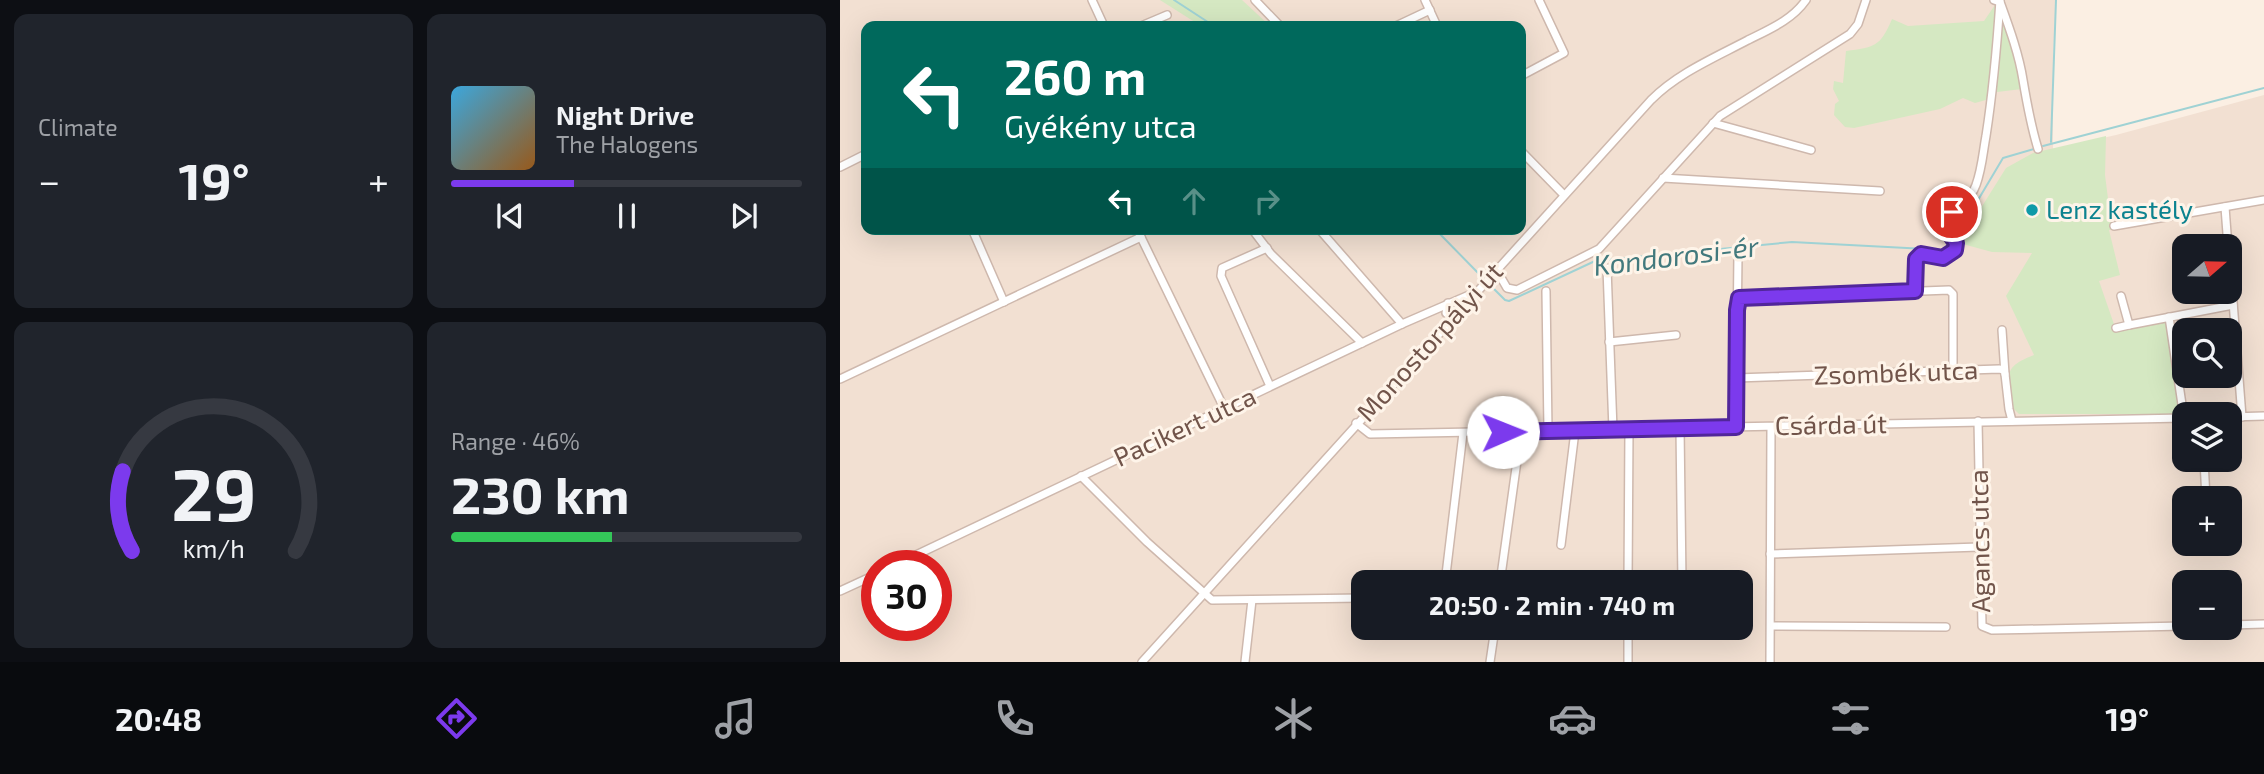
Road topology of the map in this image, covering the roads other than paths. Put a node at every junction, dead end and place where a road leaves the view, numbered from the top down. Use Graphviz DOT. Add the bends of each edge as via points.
graph roads {
  1 [pos="1092,0"];
  2 [pos="1255,0"];
  3 [pos="1425,0"];
  4 [pos="1539,0"];
  5 [pos="1806,0"];
  6 [pos="1866,0"];
  7 [pos="1998,1"];
  8 [pos="1430,10"];
  9 [pos="1167,15"];
  10 [pos="1102,21"];
  11 [pos="1153,21"];
  12 [pos="1275,21"];
  13 [pos="1407,21"];
  14 [pos="1435,21"];
  15 [pos="1526,73"];
  16 [pos="1713,123"];
  17 [pos="2038,149"];
  18 [pos="1811,150"];
  19 [pos="1526,155"];
  20 [pos="861,157"];
  21 [pos="840,167"];
  22 [pos="1663,178"];
  23 [pos="1880,191"];
  24 [pos="1564,195"];
  25 [pos="2264,200"];
  26 [pos="2225,207"];
  27 [pos="2113,226"];
  28 [pos="2227,234"];
  29 [pos="975,235"];
  30 [pos="1257,235"];
  31 [pos="1324,235"];
  32 [pos="1141,237"];
  33 [pos="1267,248"];
  34 [pos="1738,254"];
  35 [pos="1607,268"];
  36 [pos="1496,269"];
  37 [pos="1546,291"];
  38 [pos="1915,291"];
  39 [pos="1477,292"];
  40 [pos="2121,296"];
  41 [pos="1739,298"];
  42 [pos="1004,302"];
  43 [pos="1448,303"];
  44 [pos="2233,305"];
  45 [pos="1457,315"];
  46 [pos="2169,317"];
  47 [pos="1402,324"];
  48 [pos="2129,325"];
  49 [pos="2116,328"];
  50 [pos="2002,330"];
  51 [pos="1676,335"];
  52 [pos="1609,342"];
  53 [pos="1362,343"];
  54 [pos="1953,372"];
  55 [pos="2005,374"];
  56 [pos="1736,378"];
  57 [pos="840,379"];
  58 [pos="1270,387"];
  59 [pos="2182,402"];
  60 [pos="2241,402"];
  61 [pos="1224,408"];
  62 [pos="2264,416"];
  63 [pos="2242,417"];
  64 [pos="2172,418"];
  65 [pos="1978,421"];
  66 [pos="2012,421"];
  67 [pos="1356,423"];
  68 [pos="1771,426"];
  69 [pos="1736,427"];
  70 [pos="1680,428"];
  71 [pos="1613,430"];
  72 [pos="1629,430"];
  73 [pos="1548,431"];
  74 [pos="1575,431"];
  75 [pos="1521,432"];
  76 [pos="1462,433"];
  77 [pos="1081,476"];
  78 [pos="1561,545"];
  79 [pos="1979,547"];
  80 [pos="926,550"];
  81 [pos="1770,554"];
  82 [pos="1446,570"];
  83 [pos="1502,570"];
  84 [pos="1628,570"];
  85 [pos="1682,570"];
  86 [pos="861,581"];
  87 [pos="840,591"];
  88 [pos="1205,594"];
  89 [pos="1351,598"];
  90 [pos="1252,600"];
  91 [pos="2242,625"];
  92 [pos="2264,625"];
  93 [pos="1771,626"];
  94 [pos="2172,626"];
  95 [pos="1947,628"];
  96 [pos="1493,640"];
  97 [pos="1628,640"];
  98 [pos="1142,662"];
  99 [pos="1245,662"];
  100 [pos="1490,662"];
  101 [pos="1628,662"];
  102 [pos="1770,662"];
  1 -- 10 [label="street"];
  2 -- 12 [label="street"];
  3 -- 8 [label="street"];
  4 -- 15 [label="street" via="1564,53"];
  5 -- 24 [label="street, Monostorpályi út" via="1783,22 1661,89"];
  6 -- 16 [label="street" via="1855,30"];
  7 -- 17 [label="street" via="2017,56"];
  7 -- 38 [label="street" via="1991,108 1976,186 1946,220 1956,243 1952,253 1943,258 1921,254 1916,259"];
  8 -- 13 [label="street"];
  8 -- 14 [label="street"];
  9 -- 11 [label="street"];
  16 -- 18 [label="street"];
  16 -- 22 [label="street"];
  19 -- 24 [label="street"];
  20 -- 21 [label="street"];
  22 -- 23 [label="street"];
  22 -- 36 [label="street" via="1592,254 1517,290 1507,288"];
  24 -- 36 [label="street, Monostorpályi út"];
  25 -- 26 [label="street"];
  26 -- 27 [label="street"];
  26 -- 28 [label="street"];
  29 -- 42 [label="street"];
  30 -- 33 [label="street"];
  31 -- 47 [label="street"];
  32 -- 42 [label="street"];
  32 -- 61 [label="street"];
  33 -- 53 [label="street"];
  33 -- 58 [label="street" via="1222,268 1221,276"];
  34 -- 41 [label="street"];
  35 -- 52 [label="street"];
  36 -- 39 [label="street, Monostorpályi út"];
  37 -- 73 [label="street"];
  38 -- 41 [label="street"];
  38 -- 54 [label="street" via="1949,290 1953,294"];
  39 -- 43 [label="street, Pacikert utca"];
  39 -- 45 [label="street, Monostorpályi út"];
  40 -- 48 [label="street"];
  41 -- 56 [label="street"];
  42 -- 57 [label="street"];
  43 -- 45 [label="street" via="1446,313"];
  43 -- 47 [label="street, Pacikert utca"];
  44 -- 46 [label="street"];
  44 -- 60 [label="street"];
  45 -- 67 [label="street, Monostorpályi út"];
  46 -- 48 [label="street"];
  46 -- 59 [label="street"];
  47 -- 53 [label="street, Pacikert utca"];
  48 -- 49 [label="street"];
  50 -- 55 [label="street"];
  51 -- 52 [label="street"];
  52 -- 71 [label="street"];
  53 -- 58 [label="street, Pacikert utca"];
  54 -- 55 [label="street, Zsombék utca" via="1999,369"];
  54 -- 56 [label="street, Zsombék utca"];
  55 -- 66 [label="street, Zsombék utca"];
  56 -- 69 [label="street"];
  58 -- 61 [label="street, Pacikert utca"];
  61 -- 77 [label="street, Pacikert utca"];
  62 -- 63 [label="street"];
  64 -- 66 [label="street, Csárda út"];
  65 -- 66 [label="street, Csárda út"];
  65 -- 68 [label="street, Csárda út"];
  65 -- 79 [label="street, Agancs utca"];
  67 -- 76 [label="street, Csárda út" via="1370,434"];
  67 -- 88 [label="street, Monostorpályi út"];
  68 -- 69 [label="street, Csárda út"];
  68 -- 81 [label="street"];
  69 -- 70 [label="street, Csárda út"];
  70 -- 72 [label="street, Csárda út"];
  70 -- 85 [label="street"];
  71 -- 72 [label="street, Csárda út"];
  71 -- 74 [label="street, Csárda út"];
  72 -- 84 [label="street"];
  73 -- 74 [label="street, Csárda út"];
  73 -- 75 [label="street, Csárda út"];
  74 -- 78 [label="street"];
  75 -- 76 [label="street, Csárda út"];
  75 -- 83 [label="street"];
  76 -- 82 [label="street"];
  77 -- 80 [label="street, Pacikert utca"];
  77 -- 88 [label="street"];
  79 -- 81 [label="street"];
  79 -- 94 [label="street, Agancs utca" via="1980,622 1986,630"];
  81 -- 93 [label="street"];
  86 -- 87 [label="street"];
  88 -- 90 [label="street" via="1212,600"];
  88 -- 98 [label="street, Monostorpályi út"];
  89 -- 90 [label="street"];
  90 -- 99 [label="street"];
  91 -- 92 [label="street"];
  93 -- 95 [label="street"];
  93 -- 102 [label="street"];
  96 -- 100 [label="street"];
  97 -- 101 [label="street"];
}
